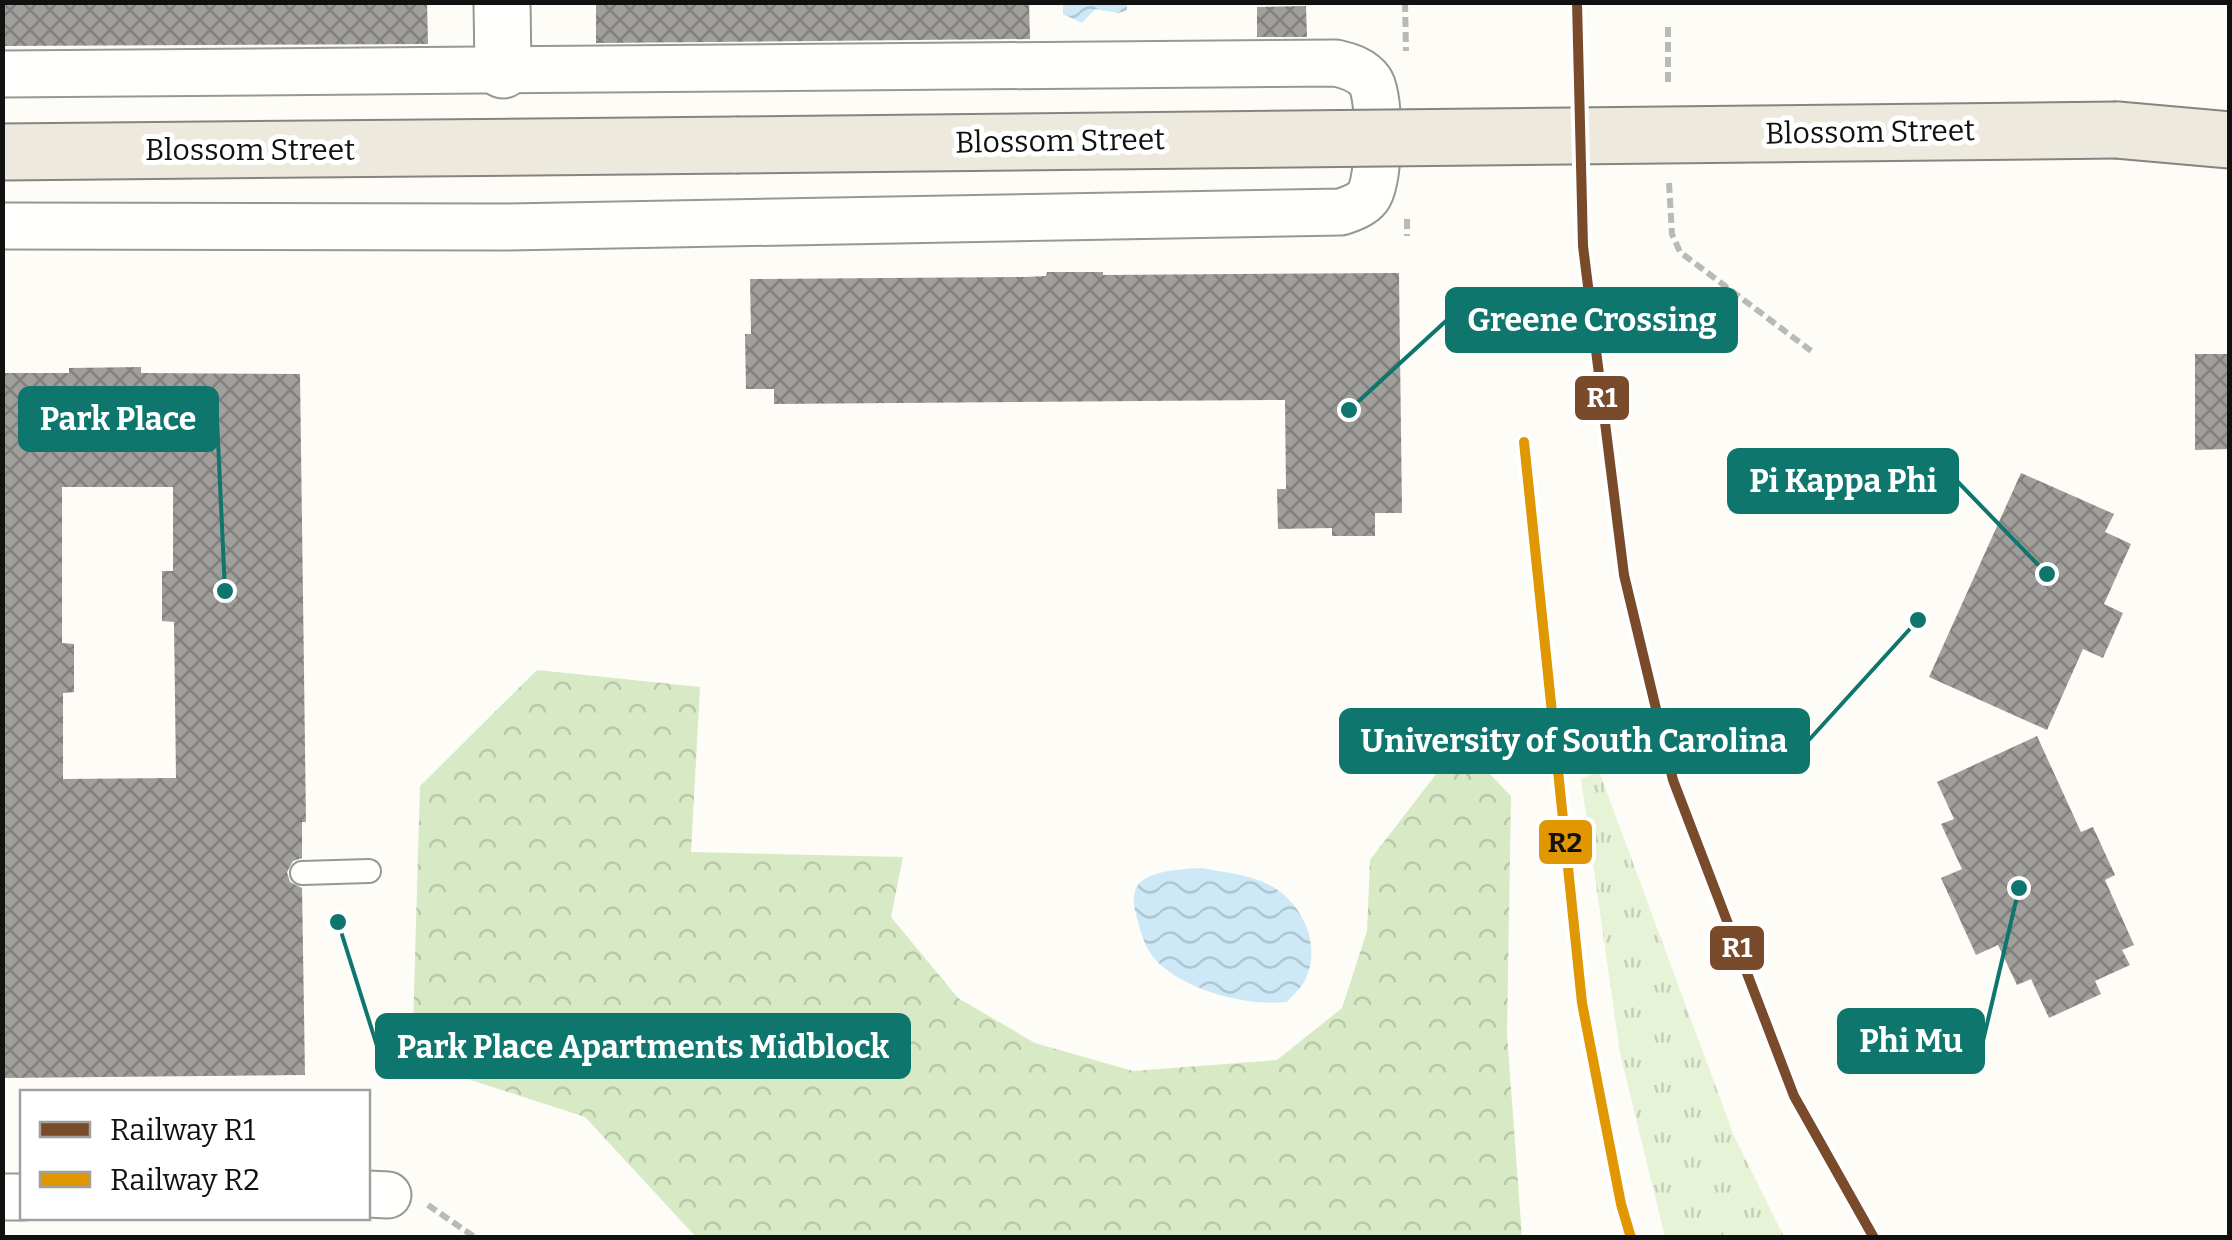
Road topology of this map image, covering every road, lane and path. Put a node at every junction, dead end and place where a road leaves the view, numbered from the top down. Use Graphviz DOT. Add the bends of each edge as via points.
graph roads {
  1 [pos="502,2"];
  2 [pos="1668,27"];
  3 [pos="503,70"];
  4 [pos="2,74"];
  5 [pos="1668,104"];
  6 [pos="2230,122"];
  7 [pos="2118,130"];
  8 [pos="2230,140"];
  9 [pos="2,152"];
  10 [pos="1669,180"];
  11 [pos="2,226"];
  12 [pos="1814,353"];
  13 [pos="369,870"];
  14 [pos="302,873"];
  15 [pos="378,1194"];
  16 [pos="476,1238"];
  1 -- 3 [label="street"];
  2 -- 5 [label="path"];
  3 -- 4 [label="street"];
  3 -- 11 [label="street" via="1336,63 1363,74 1376,92 1377,180 1367,200 1341,212 504,227"];
  6 -- 7 [label="main road, Blossom Street"];
  7 -- 8 [label="main road, Blossom Street"];
  7 -- 9 [label="main road, Blossom Street, bridge"];
  10 -- 12 [label="path" via="1672,234 1680,252"];
  13 -- 14 [label="lane"];
  15 -- 16 [label="path" via="428,1204"];
}
